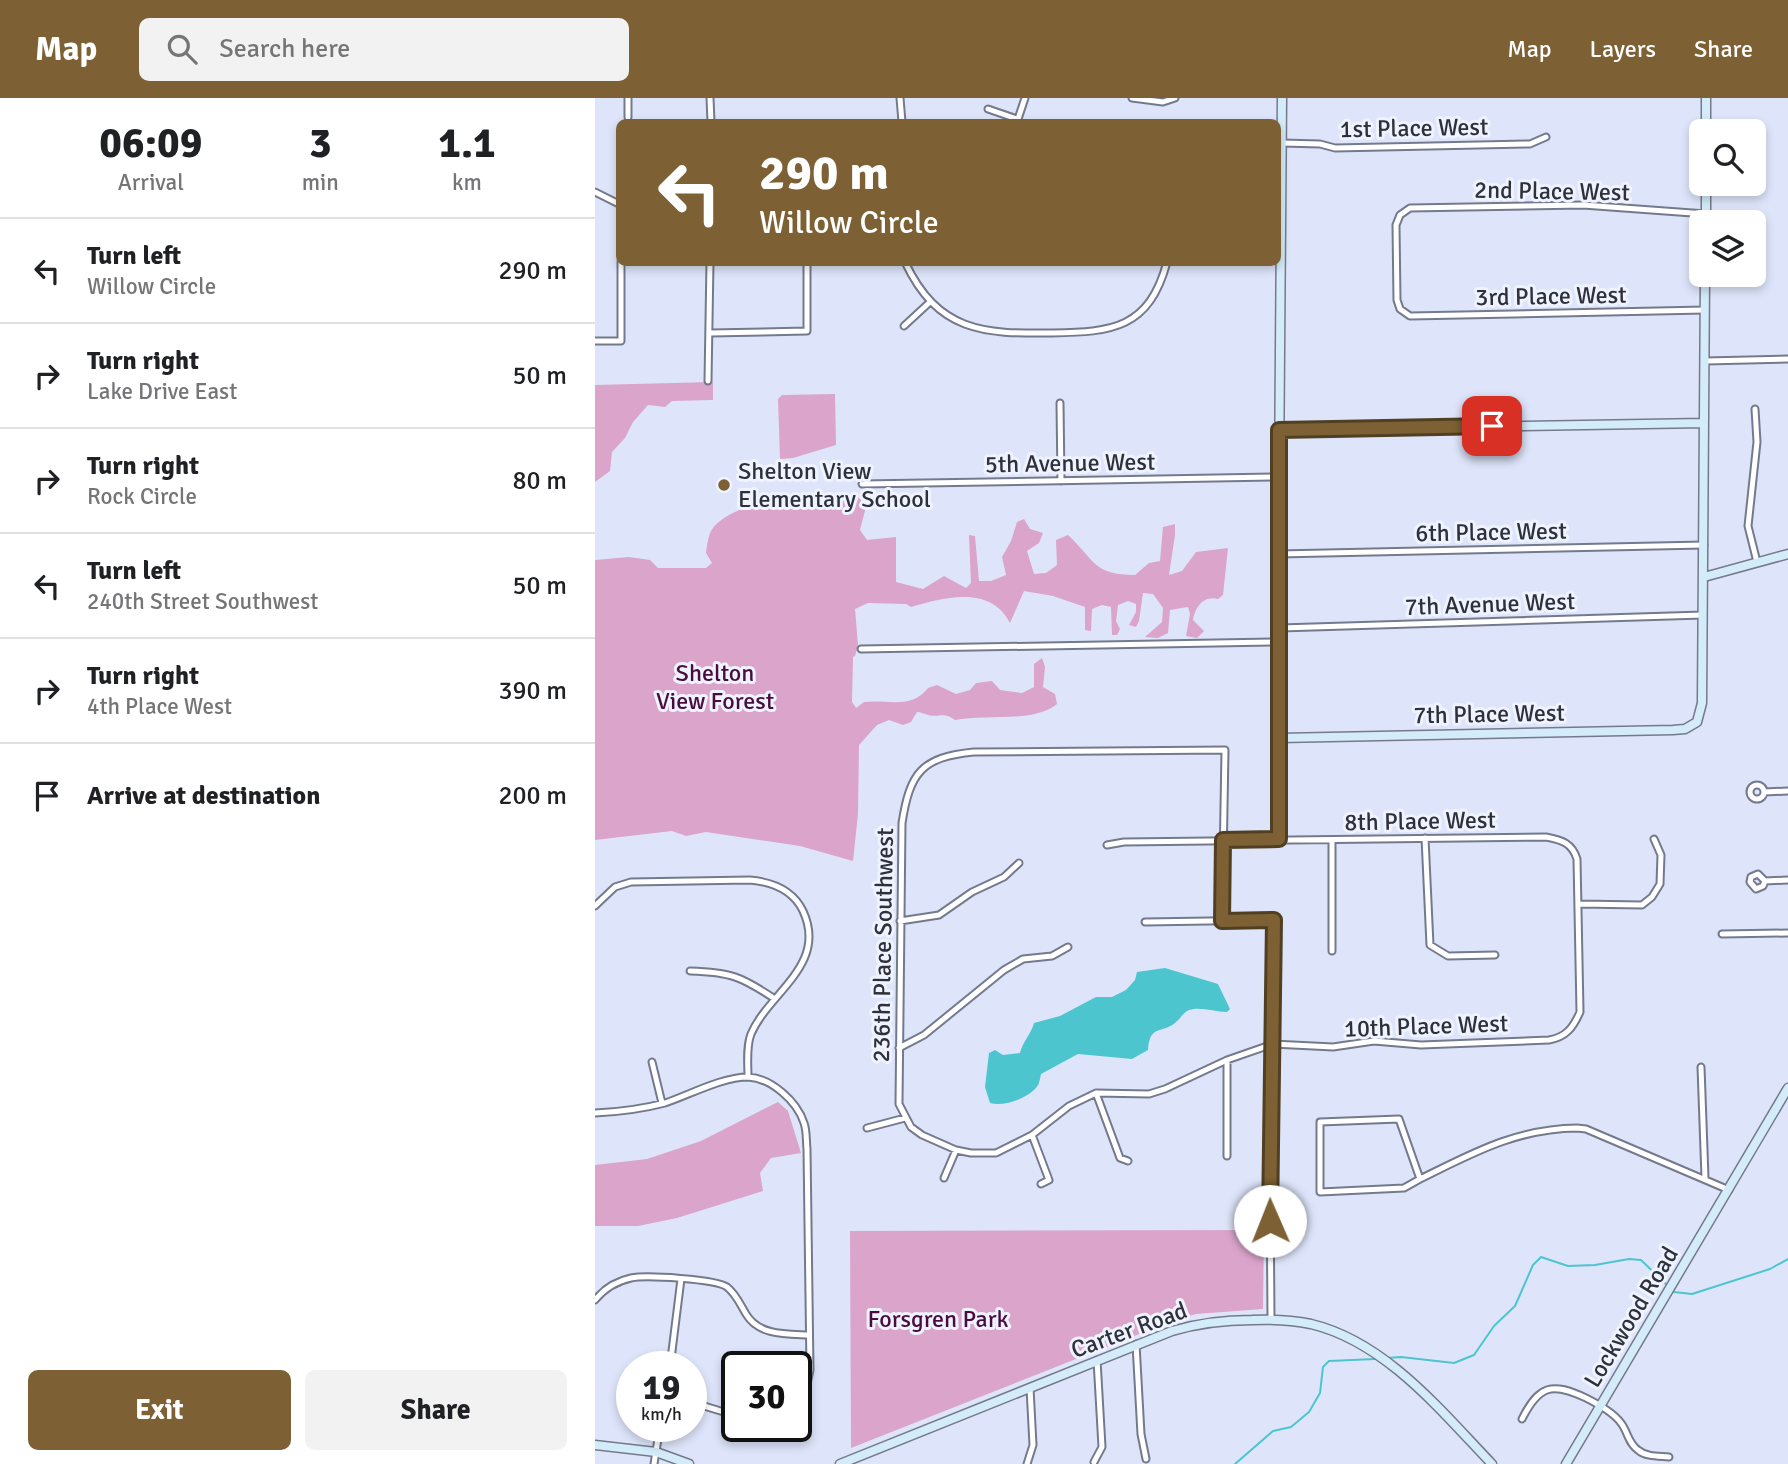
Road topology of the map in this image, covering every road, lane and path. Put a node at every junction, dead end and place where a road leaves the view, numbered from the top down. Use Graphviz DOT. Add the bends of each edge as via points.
graph roads {
  1 [pos="628,98"];
  2 [pos="711,98"];
  3 [pos="900,98"];
  4 [pos="1025,98"];
  5 [pos="1132,98"];
  6 [pos="1175,98"];
  7 [pos="1282,98"];
  8 [pos="1706,98"];
  9 [pos="988,110"];
  10 [pos="628,117"];
  11 [pos="711,119"];
  12 [pos="902,119"];
  13 [pos="1012,119"];
  14 [pos="1018,119"];
  15 [pos="1706,119"];
  16 [pos="1546,137"];
  17 [pos="1282,143"];
  18 [pos="595,191"];
  19 [pos="616,202"];
  20 [pos="1689,216"];
  21 [pos="1281,239"];
  22 [pos="621,266"];
  23 [pos="710,266"];
  24 [pos="807,266"];
  25 [pos="907,266"];
  26 [pos="1165,266"];
  27 [pos="1281,266"];
  28 [pos="1705,287"];
  29 [pos="930,302"];
  30 [pos="1400,309"];
  31 [pos="1705,310"];
  32 [pos="904,326"];
  33 [pos="709,333"];
  34 [pos="595,341"];
  35 [pos="1788,359"];
  36 [pos="1705,361"];
  37 [pos="708,381"];
  38 [pos="1060,403"];
  39 [pos="1755,409"];
  40 [pos="1704,423"];
  41 [pos="1279,430"];
  42 [pos="1279,477"];
  43 [pos="1061,481"];
  44 [pos="862,484"];
  45 [pos="1704,545"];
  46 [pos="1278,554"];
  47 [pos="1788,554"];
  48 [pos="1757,562"];
  49 [pos="1704,577"];
  50 [pos="1703,615"];
  51 [pos="1278,628"];
  52 [pos="1278,642"];
  53 [pos="861,649"];
  54 [pos="1280,738"];
  55 [pos="1788,791"];
  56 [pos="1764,792"];
  57 [pos="1425,838"];
  58 [pos="1279,839"];
  59 [pos="1654,839"];
  60 [pos="1223,840"];
  61 [pos="1332,840"];
  62 [pos="1107,845"];
  63 [pos="1019,863"];
  64 [pos="1788,880"];
  65 [pos="1765,881"];
  66 [pos="1579,904"];
  67 [pos="595,906"];
  68 [pos="900,921"];
  69 [pos="1222,921"];
  70 [pos="1145,922"];
  71 [pos="1788,933"];
  72 [pos="1723,934"];
  73 [pos="1068,947"];
  74 [pos="1332,951"];
  75 [pos="1495,955"];
  76 [pos="690,971"];
  77 [pos="775,999"];
  78 [pos="1273,1044"];
  79 [pos="899,1048"];
  80 [pos="1227,1060"];
  81 [pos="652,1062"];
  82 [pos="1701,1067"];
  83 [pos="748,1077"];
  84 [pos="1788,1088"];
  85 [pos="1096,1093"];
  86 [pos="662,1103"];
  87 [pos="595,1113"];
  88 [pos="905,1118"];
  89 [pos="867,1128"];
  90 [pos="1032,1135"];
  91 [pos="956,1150"];
  92 [pos="1227,1156"];
  93 [pos="1128,1161"];
  94 [pos="944,1178"];
  95 [pos="1705,1178"];
  96 [pos="1420,1179"];
  97 [pos="1041,1184"];
  98 [pos="1729,1190"];
  99 [pos="681,1279"];
  100 [pos="595,1300"];
  101 [pos="1271,1320"];
  102 [pos="809,1335"];
  103 [pos="1136,1344"];
  104 [pos="672,1351"];
  105 [pos="809,1351"];
  106 [pos="1097,1360"];
  107 [pos="1030,1388"];
  108 [pos="1601,1406"];
  109 [pos="1522,1419"];
  110 [pos="658,1442"];
  111 [pos="595,1445"];
  112 [pos="656,1452"];
  113 [pos="1669,1457"];
  114 [pos="1146,1459"];
  115 [pos="1094,1462"];
  116 [pos="654,1464"];
  117 [pos="688,1464"];
  118 [pos="840,1464"];
  119 [pos="1027,1464"];
  120 [pos="1492,1464"];
  121 [pos="1566,1464"];
  1 -- 10 [label="street"];
  2 -- 11 [label="street"];
  3 -- 12 [label="street"];
  4 -- 14 [label="street"];
  5 -- 6 [label="street" via="1163,102"];
  7 -- 17 [label="street"];
  8 -- 15 [label="street"];
  9 -- 13 [label="street"];
  16 -- 17 [label="street, 1st Place West" via="1530,144 1335,149"];
  17 -- 21 [label="street"];
  18 -- 19 [label="street"];
  20 -- 30 [label="street, 2nd Place West" via="1583,205 1410,208 1396,225"];
  22 -- 34 [label="street" via="621,341"];
  23 -- 33 [label="street"];
  24 -- 33 [label="street" via="807,331"];
  25 -- 29 [label="street"];
  26 -- 29 [label="street" via="1157,292 1131,320 1094,332 1000,334 967,325"];
  27 -- 41 [label="street"];
  28 -- 31 [label="street"];
  29 -- 32 [label="street"];
  30 -- 31 [label="street, 3rd Place West" via="1410,316"];
  31 -- 36 [label="street"];
  33 -- 37 [label="street"];
  35 -- 36 [label="street"];
  36 -- 40 [label="street"];
  38 -- 43 [label="street"];
  39 -- 48 [label="street" via="1757,442 1748,526"];
  40 -- 41 [label="street"];
  40 -- 45 [label="street"];
  41 -- 42 [label="street"];
  42 -- 43 [label="street, 5th Avenue West"];
  42 -- 46 [label="street"];
  43 -- 44 [label="street, 5th Avenue West"];
  45 -- 46 [label="street, 6th Place West"];
  45 -- 49 [label="street"];
  46 -- 51 [label="street"];
  47 -- 48 [label="street"];
  48 -- 49 [label="street"];
  49 -- 50 [label="street"];
  50 -- 51 [label="street, 7th Avenue West"];
  50 -- 54 [label="street, 7th Place West" via="1702,703 1697,722 1689,727"];
  51 -- 52 [label="street"];
  52 -- 53 [label="street"];
  52 -- 54 [label="street"];
  54 -- 58 [label="street"];
  55 -- 56 [label="street"];
  57 -- 61 [label="street, 8th Place West"];
  57 -- 66 [label="street, 8th Place West" via="1562,840 1577,859"];
  57 -- 75 [label="street" via="1430,945 1448,956"];
  58 -- 60 [label="street, 8th Place West"];
  58 -- 61 [label="street, 8th Place West"];
  59 -- 66 [label="street" via="1661,855 1660,884 1652,897 1642,905"];
  60 -- 62 [label="street, 8th Place West"];
  60 -- 68 [label="street, 236th Place Southwest" via="1225,750 963,753 938,758 917,775 905,803"];
  60 -- 69 [label="street"];
  61 -- 74 [label="street"];
  63 -- 68 [label="street" via="1004,877 939,915"];
  64 -- 65 [label="street"];
  66 -- 78 [label="street, 10th Place West" via="1580,1012 1566,1034 1549,1040 1421,1045 1374,1041 1333,1047"];
  67 -- 77 [label="street" via="615,887 631,882 769,882 800,905 808,922 809,941 793,980"];
  68 -- 79 [label="street, 236th Place Southwest"];
  69 -- 70 [label="street"];
  69 -- 78 [label="street" via="1274,920"];
  71 -- 72 [label="street"];
  73 -- 79 [label="street" via="1052,956 1023,959 1004,970 924,1035"];
  76 -- 77 [label="street" via="747,980"];
  77 -- 83 [label="street" via="751,1035"];
  78 -- 80 [label="street"];
  78 -- 101 [label="street"];
  79 -- 88 [label="street, 236th Place Southwest" via="899,1104"];
  80 -- 85 [label="street" via="1149,1094"];
  80 -- 92 [label="street"];
  81 -- 86 [label="street"];
  82 -- 95 [label="street"];
  83 -- 86 [label="street"];
  83 -- 102 [label="street" via="781,1092 805,1124"];
  84 -- 98 [label="street, Lockwood Road"];
  85 -- 90 [label="street" via="1069,1105"];
  85 -- 93 [label="street" via="1120,1157"];
  86 -- 87 [label="street"];
  88 -- 89 [label="street"];
  88 -- 91 [label="street" via="922,1135"];
  90 -- 91 [label="street" via="996,1153"];
  90 -- 97 [label="street" via="1049,1180"];
  91 -- 94 [label="street"];
  95 -- 96 [label="street" via="1586,1129 1565,1128 1507,1139"];
  95 -- 98 [label="street"];
  96 -- 96 [label="street" via="1404,1188 1319,1192 1320,1122 1399,1119"];
  98 -- 108 [label="street, Lockwood Road"];
  99 -- 100 [label="street" via="632,1278 614,1284"];
  99 -- 102 [label="street" via="726,1286 759,1327 774,1333"];
  99 -- 104 [label="street"];
  101 -- 103 [label="street, Carter Road" via="1195,1324"];
  101 -- 120 [label="street, Carter Road" via="1312,1325 1366,1348 1399,1372"];
  102 -- 105 [label="street"];
  103 -- 106 [label="street, Carter Road"];
  103 -- 114 [label="street"];
  106 -- 107 [label="street, Carter Road"];
  106 -- 115 [label="street" via="1102,1447"];
  107 -- 118 [label="street, Carter Road"];
  107 -- 119 [label="street" via="1033,1445"];
  108 -- 109 [label="street" via="1556,1387 1531,1401"];
  108 -- 113 [label="street" via="1621,1423 1643,1454"];
  108 -- 121 [label="street, Lockwood Road"];
  110 -- 112 [label="street"];
  111 -- 112 [label="street"];
  112 -- 116 [label="street"];
  112 -- 117 [label="street"];
}
